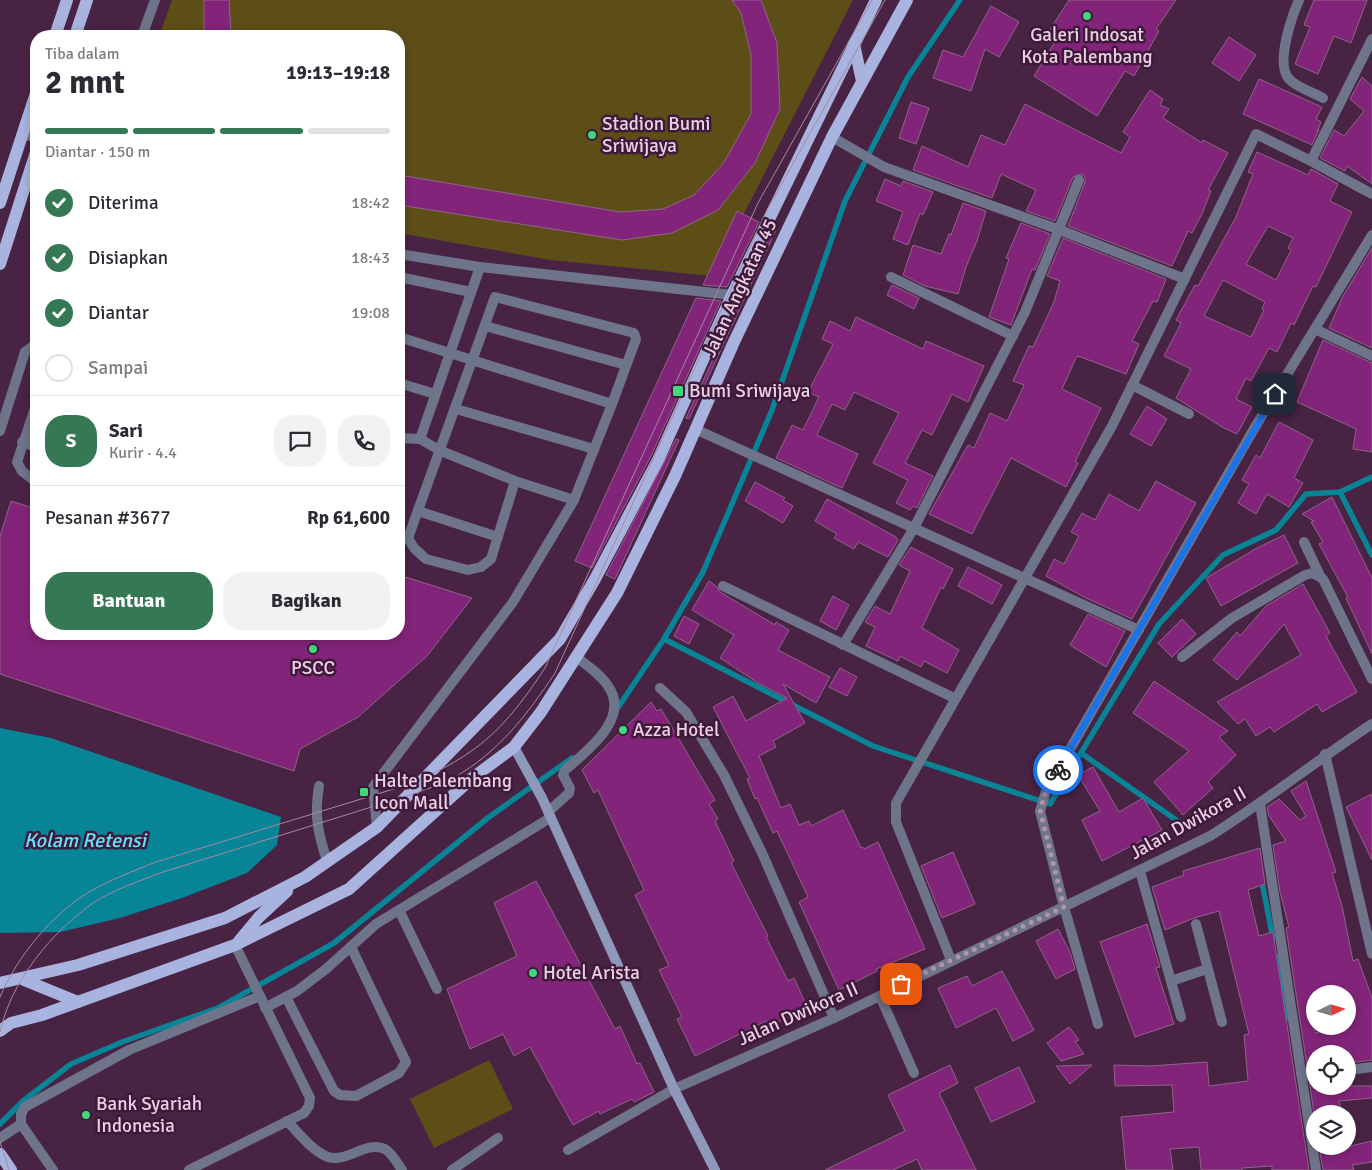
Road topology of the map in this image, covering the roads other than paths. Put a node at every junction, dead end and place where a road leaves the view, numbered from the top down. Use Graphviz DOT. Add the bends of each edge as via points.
graph roads {
  1 [pos="66,0"];
  2 [pos="87,0"];
  3 [pos="155,0"];
  4 [pos="876,0"];
  5 [pos="907,0"];
  6 [pos="1299,0"];
  7 [pos="57,30"];
  8 [pos="77,30"];
  9 [pos="144,30"];
  10 [pos="1372,39"];
  11 [pos="854,44"];
  12 [pos="862,82"];
  13 [pos="1323,98"];
  14 [pos="30,112"];
  15 [pos="23,134"];
  16 [pos="30,136"];
  17 [pos="832,137"];
  18 [pos="1311,161"];
  19 [pos="30,171"];
  20 [pos="1079,180"];
  21 [pos="1372,194"];
  22 [pos="0,203"];
  23 [pos="1060,230"];
  24 [pos="1371,240"];
  25 [pos="405,255"];
  26 [pos="0,264"];
  27 [pos="480,267"];
  28 [pos="891,277"];
  29 [pos="405,278"];
  30 [pos="1185,279"];
  31 [pos="471,292"];
  32 [pos="732,295"];
  33 [pos="485,326"];
  34 [pos="1315,329"];
  35 [pos="1013,336"];
  36 [pos="405,339"];
  37 [pos="30,348"];
  38 [pos="450,353"];
  39 [pos="1372,356"];
  40 [pos="472,360"];
  41 [pos="626,365"];
  42 [pos="405,385"];
  43 [pos="1132,385"];
  44 [pos="435,394"];
  45 [pos="612,404"];
  46 [pos="456,409"];
  47 [pos="1189,414"];
  48 [pos="30,421"];
  49 [pos="695,429"];
  50 [pos="0,431"];
  51 [pos="405,438"];
  52 [pos="420,439"];
  53 [pos="22,442"];
  54 [pos="30,445"];
  55 [pos="594,450"];
  56 [pos="441,451"];
  57 [pos="30,480"];
  58 [pos="515,481"];
  59 [pos="574,500"];
  60 [pos="418,511"];
  61 [pos="914,528"];
  62 [pos="498,536"];
  63 [pos="1304,542"];
  64 [pos="1320,576"];
  65 [pos="1026,578"];
  66 [pos="723,586"];
  67 [pos="1139,630"];
  68 [pos="843,645"];
  69 [pos="576,657"];
  70 [pos="1182,657"];
  71 [pos="1372,679"];
  72 [pos="660,688"];
  73 [pos="954,698"];
  74 [pos="1372,724"];
  75 [pos="514,747"];
  76 [pos="1325,754"];
  77 [pos="319,786"];
  78 [pos="1260,804"];
  79 [pos="549,815"];
  80 [pos="377,827"];
  81 [pos="327,861"];
  82 [pos="1140,870"];
  83 [pos="305,876"];
  84 [pos="1064,907"];
  85 [pos="399,910"];
  86 [pos="1196,924"];
  87 [pos="235,945"];
  88 [pos="351,947"];
  89 [pos="1372,951"];
  90 [pos="952,960"];
  91 [pos="1207,970"];
  92 [pos="24,980"];
  93 [pos="1171,981"];
  94 [pos="0,983"];
  95 [pos="437,989"];
  96 [pos="259,993"];
  97 [pos="880,996"];
  98 [pos="286,997"];
  99 [pos="78,1002"];
  100 [pos="265,1008"];
  101 [pos="1181,1017"];
  102 [pos="834,1018"];
  103 [pos="1222,1022"];
  104 [pos="1098,1024"];
  105 [pos="0,1031"];
  106 [pos="1372,1067"];
  107 [pos="1356,1069"];
  108 [pos="914,1073"];
  109 [pos="1300,1073"];
  110 [pos="1306,1073"];
  111 [pos="674,1088"];
  112 [pos="287,1121"];
  113 [pos="22,1124"];
  114 [pos="0,1138"];
  115 [pos="498,1138"];
  116 [pos="568,1150"];
  117 [pos="0,1154"];
  118 [pos="11,1170"];
  119 [pos="53,1170"];
  120 [pos="189,1170"];
  121 [pos="402,1170"];
  122 [pos="452,1170"];
  123 [pos="715,1170"];
  124 [pos="1316,1170"];
  1 -- 7 [label="main road"];
  2 -- 8 [label="main road"];
  3 -- 9 [label="street"];
  4 -- 11 [label="main road"];
  5 -- 12 [label="main road, Jalan Angkatan 45"];
  6 -- 13 [label="street" via="1286,43 1285,71 1289,79"];
  10 -- 18 [label="street"];
  11 -- 12 [label="main road"];
  11 -- 32 [label="main road"];
  12 -- 17 [label="main road, Jalan Angkatan 45"];
  14 -- 15 [label="main road"];
  15 -- 16 [label="street"];
  15 -- 22 [label="main road"];
  17 -- 23 [label="street" via="884,167"];
  17 -- 49 [label="main road, Jalan Angkatan 45"];
  18 -- 21 [label="street"];
  18 -- 30 [label="street" via="1256,134"];
  19 -- 26 [label="main road"];
  20 -- 23 [label="street"];
  23 -- 30 [label="street"];
  23 -- 35 [label="street"];
  24 -- 34 [label="street"];
  25 -- 27 [label="street"];
  27 -- 31 [label="street"];
  27 -- 32 [label="street"];
  28 -- 35 [label="street"];
  29 -- 31 [label="street"];
  30 -- 43 [label="street"];
  31 -- 38 [label="street"];
  32 -- 80 [label="main road" via="635,505 560,639"];
  33 -- 40 [label="street"];
  33 -- 41 [label="street"];
  33 -- 41 [label="street" via="495,298 631,331 636,339"];
  34 -- 39 [label="street"];
  34 -- 67 [label="street"];
  35 -- 61 [label="street"];
  36 -- 38 [label="street"];
  37 -- 50 [label="street" via="25,352"];
  38 -- 40 [label="street"];
  38 -- 44 [label="street"];
  40 -- 45 [label="street"];
  40 -- 46 [label="street"];
  41 -- 45 [label="street"];
  42 -- 44 [label="street"];
  43 -- 47 [label="street"];
  43 -- 65 [label="street"];
  44 -- 52 [label="street"];
  45 -- 55 [label="street"];
  46 -- 55 [label="street"];
  46 -- 56 [label="street"];
  48 -- 53 [label="street"];
  49 -- 61 [label="street"];
  49 -- 69 [label="main road, Jalan Angkatan 45" via="617,593"];
  51 -- 52 [label="street"];
  52 -- 56 [label="street"];
  53 -- 54 [label="street"];
  53 -- 57 [label="street" via="17,462"];
  55 -- 59 [label="street"];
  56 -- 58 [label="street"];
  56 -- 60 [label="street"];
  58 -- 59 [label="street"];
  58 -- 62 [label="street"];
  59 -- 80 [label="street" via="513,602 374,787"];
  60 -- 62 [label="street"];
  60 -- 62 [label="street" via="408,538 426,559 468,570 481,567 491,559"];
  61 -- 65 [label="street"];
  61 -- 68 [label="street"];
  63 -- 64 [label="street"];
  64 -- 70 [label="street" via="1304,575 1232,618"];
  64 -- 71 [label="street"];
  65 -- 67 [label="street"];
  65 -- 73 [label="street"];
  66 -- 68 [label="street"];
  67 -- 84 [label="street" via="1046,791 1040,810"];
  68 -- 73 [label="street"];
  69 -- 75 [label="main road, Jalan Angkatan 45"];
  69 -- 79 [label="street" via="608,685 615,702 614,715 563,774 570,793"];
  72 -- 102 [label="street" via="686,712 724,775"];
  73 -- 90 [label="street" via="896,803 896,822"];
  74 -- 76 [label="street, Jalan Dwikora II"];
  75 -- 79 [label="street"];
  75 -- 87 [label="main road, Jalan Angkatan 45" via="470,780 349,889"];
  76 -- 78 [label="street, Jalan Dwikora II"];
  76 -- 89 [label="street"];
  77 -- 81 [label="street" via="315,808"];
  78 -- 82 [label="street, Jalan Dwikora II" via="1210,836"];
  78 -- 109 [label="street"];
  79 -- 85 [label="street"];
  79 -- 111 [label="street"];
  80 -- 81 [label="main road"];
  81 -- 83 [label="main road"];
  82 -- 84 [label="street, Jalan Dwikora II"];
  82 -- 93 [label="street"];
  83 -- 87 [label="main road" via="259,917"];
  83 -- 92 [label="main road" via="225,918"];
  84 -- 90 [label="street, Jalan Dwikora II"];
  84 -- 104 [label="street"];
  85 -- 88 [label="street" via="376,924"];
  85 -- 95 [label="street"];
  86 -- 91 [label="street"];
  87 -- 96 [label="street"];
  87 -- 99 [label="main road, Jalan Angkatan 45"];
  88 -- 98 [label="street"];
  88 -- 98 [label="street" via="406,1062 400,1073 356,1096 340,1095 334,1091"];
  90 -- 97 [label="street, Jalan Dwikora II"];
  91 -- 93 [label="street"];
  91 -- 103 [label="street"];
  92 -- 94 [label="main road"];
  92 -- 99 [label="main road"];
  93 -- 101 [label="street"];
  96 -- 100 [label="street"];
  96 -- 113 [label="street" via="129,1050 25,1107 21,1114"];
  97 -- 102 [label="street, Jalan Dwikora II"];
  97 -- 108 [label="street"];
  98 -- 100 [label="street"];
  99 -- 105 [label="main road, Jalan Angkatan 45" via="11,1023"];
  100 -- 112 [label="street" via="310,1098 304,1113"];
  102 -- 111 [label="street, Jalan Dwikora II"];
  106 -- 107 [label="street"];
  109 -- 110 [label="street"];
  109 -- 124 [label="street"];
  111 -- 116 [label="street, Jalan Dwikora II"];
  111 -- 123 [label="street"];
  112 -- 120 [label="street"];
  112 -- 121 [label="street" via="322,1154 338,1158 379,1147 390,1154"];
  113 -- 114 [label="street"];
  113 -- 119 [label="street"];
  115 -- 122 [label="street"];
  117 -- 118 [label="main road"];
}
